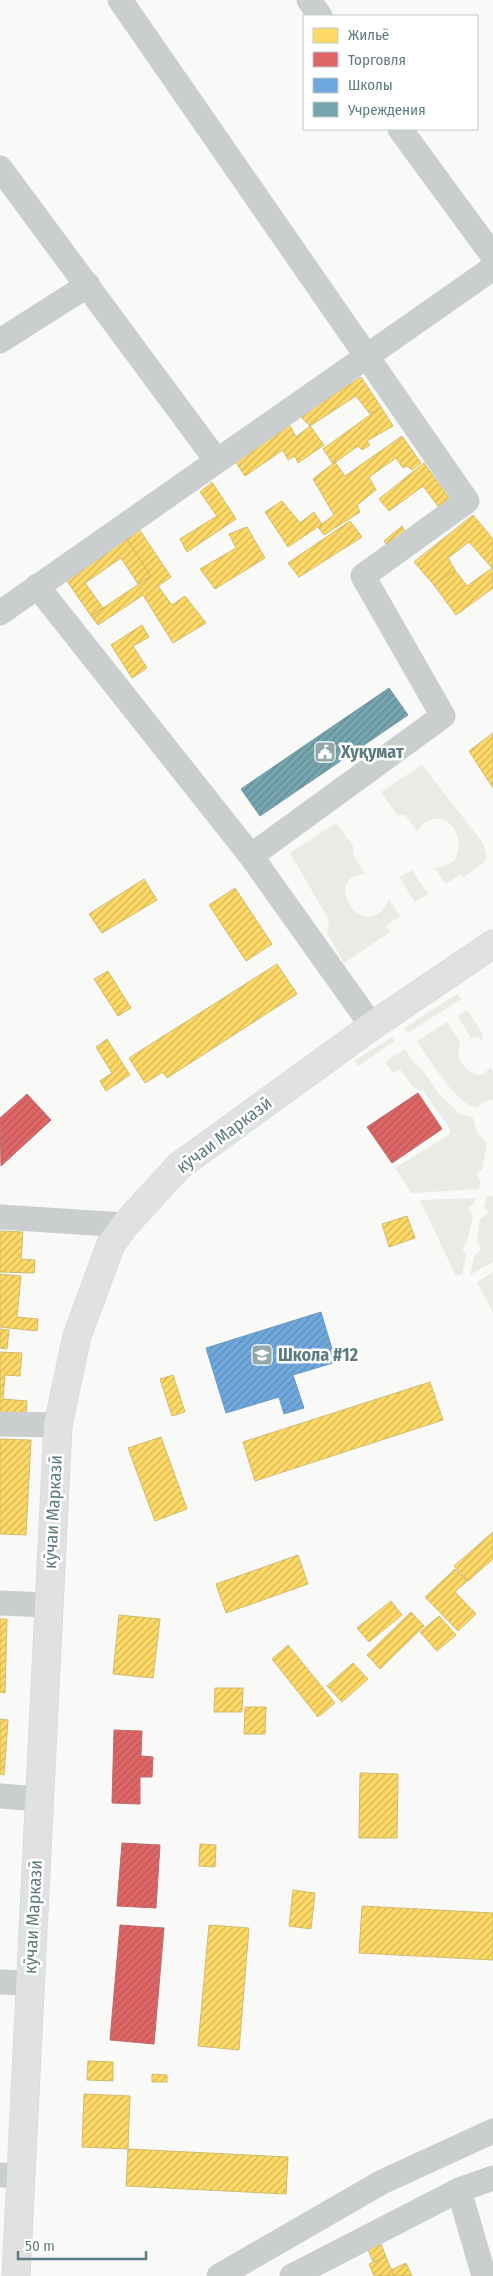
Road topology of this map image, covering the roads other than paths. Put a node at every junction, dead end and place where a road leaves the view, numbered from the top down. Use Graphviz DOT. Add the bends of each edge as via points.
graph roads {
  1 [pos="120,0"];
  2 [pos="309,0"];
  3 [pos="319,15"];
  4 [pos="401,130"];
  5 [pos="0,168"];
  6 [pos="493,256"];
  7 [pos="493,268"];
  8 [pos="88,285"];
  9 [pos="0,341"];
  10 [pos="368,355"];
  11 [pos="217,461"];
  12 [pos="37,586"];
  13 [pos="0,613"];
  14 [pos="250,856"];
  15 [pos="493,944"];
  16 [pos="372,1026"];
  17 [pos="0,1217"];
  18 [pos="125,1224"];
  19 [pos="0,1424"];
  20 [pos="58,1425"];
  21 [pos="0,1603"];
  22 [pos="48,1605"];
  23 [pos="0,1796"];
  24 [pos="39,1799"];
  25 [pos="0,1982"];
  26 [pos="30,1983"];
  27 [pos="493,2131"];
  28 [pos="10,2176"];
  29 [pos="493,2178"];
  30 [pos="459,2190"];
  31 [pos="16,2276"];
  32 [pos="219,2276"];
  33 [pos="292,2276"];
  34 [pos="484,2276"];
  1 -- 10 [label="street"];
  2 -- 3 [label="street"];
  4 -- 6 [label="street"];
  5 -- 8 [label="street"];
  7 -- 10 [label="street"];
  8 -- 9 [label="street"];
  8 -- 11 [label="street"];
  10 -- 11 [label="street"];
  10 -- 14 [label="street" via="467,501 363,576 443,716"];
  11 -- 12 [label="street"];
  12 -- 13 [label="street"];
  12 -- 14 [label="street"];
  14 -- 16 [label="street"];
  15 -- 16 [label="main road, кӯчаи Марказӣ"];
  16 -- 18 [label="main road, кӯчаи Марказӣ" via="179,1166"];
  17 -- 18 [label="street"];
  18 -- 20 [label="main road, кӯчаи Марказӣ" via="111,1244 77,1336"];
  19 -- 20 [label="street"];
  20 -- 22 [label="main road, кӯчаи Марказӣ"];
  21 -- 22 [label="street"];
  22 -- 24 [label="main road, кӯчаи Марказӣ"];
  23 -- 24 [label="street"];
  24 -- 26 [label="main road, кӯчаи Марказӣ"];
  25 -- 26 [label="street"];
  26 -- 28 [label="main road, кӯчаи Марказӣ"];
  27 -- 32 [label="street" via="382,2182"];
  28 -- 31 [label="main road, кӯчаи Марказӣ"];
  29 -- 30 [label="street"];
  30 -- 33 [label="street"];
  30 -- 34 [label="street"];
}
